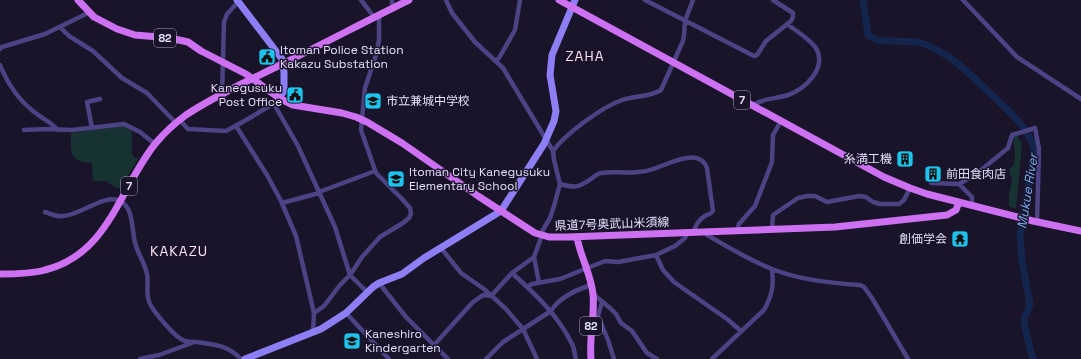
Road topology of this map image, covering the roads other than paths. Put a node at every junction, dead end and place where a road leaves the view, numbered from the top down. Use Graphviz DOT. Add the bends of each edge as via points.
graph roads {
  1 [pos="78,0"];
  2 [pos="361,0"];
  3 [pos="392,0"];
  4 [pos="409,0"];
  5 [pos="446,0"];
  6 [pos="520,0"];
  7 [pos="559,0"];
  8 [pos="644,0"];
  9 [pos="693,0"];
  10 [pos="773,0"];
  11 [pos="963,0"];
  12 [pos="238,1"];
  13 [pos="779,1"];
  14 [pos="573,4"];
  15 [pos="392,8"];
  16 [pos="88,13"];
  17 [pos="377,16"];
  18 [pos="685,21"];
  19 [pos="787,24"];
  20 [pos="60,27"];
  21 [pos="0,49"];
  22 [pos="222,61"];
  23 [pos="495,61"];
  24 [pos="673,62"];
  25 [pos="284,64"];
  26 [pos="0,65"];
  27 [pos="254,79"];
  28 [pos="222,94"];
  29 [pos="100,99"];
  30 [pos="1081,99"];
  31 [pos="277,101"];
  32 [pos="753,105"];
  33 [pos="362,120"];
  34 [pos="178,121"];
  35 [pos="781,121"];
  36 [pos="236,126"];
  37 [pos="92,128"];
  38 [pos="24,130"];
  39 [pos="58,130"];
  40 [pos="547,139"];
  41 [pos="155,144"];
  42 [pos="553,151"];
  43 [pos="375,171"];
  44 [pos="560,184"];
  45 [pos="931,184"];
  46 [pos="959,184"];
  47 [pos="910,188"];
  48 [pos="319,193"];
  49 [pos="120,201"];
  50 [pos="959,202"];
  51 [pos="282,203"];
  52 [pos="972,206"];
  53 [pos="501,211"];
  54 [pos="45,212"];
  55 [pos="1035,221"];
  56 [pos="737,230"];
  57 [pos="772,230"];
  58 [pos="1081,231"];
  59 [pos="691,232"];
  60 [pos="706,232"];
  61 [pos="541,235"];
  62 [pos="577,237"];
  63 [pos="441,248"];
  64 [pos="656,255"];
  65 [pos="534,257"];
  66 [pos="586,268"];
  67 [pos="772,270"];
  68 [pos="512,272"];
  69 [pos="0,274"];
  70 [pos="350,275"];
  71 [pos="379,283"];
  72 [pos="539,283"];
  73 [pos="591,285"];
  74 [pos="527,287"];
  75 [pos="367,292"];
  76 [pos="593,294"];
  77 [pos="491,296"];
  78 [pos="602,302"];
  79 [pos="551,311"];
  80 [pos="314,313"];
  81 [pos="346,313"];
  82 [pos="596,316"];
  83 [pos="523,329"];
  84 [pos="741,331"];
  85 [pos="313,332"];
  86 [pos="194,342"];
  87 [pos="434,345"];
  88 [pos="140,359"];
  89 [pos="241,359"];
  90 [pos="245,359"];
  91 [pos="389,359"];
  92 [pos="448,359"];
  93 [pos="486,359"];
  94 [pos="537,359"];
  95 [pos="576,359"];
  96 [pos="591,359"];
  97 [pos="614,359"];
  98 [pos="657,359"];
  99 [pos="712,359"];
  100 [pos="908,359"];
  1 -- 16 [label="main road, 82"];
  2 -- 17 [label="street"];
  3 -- 15 [label="street"];
  4 -- 15 [label="main road, 7"];
  5 -- 23 [label="street" via="452,13 475,42"];
  6 -- 23 [label="street" via="515,30 500,58"];
  7 -- 14 [label="main road, 7"];
  8 -- 18 [label="street"];
  9 -- 18 [label="street"];
  10 -- 13 [label="street"];
  11 -- 30 [label="street" via="1017,57"];
  12 -- 22 [label="street" via="224,22"];
  12 -- 25 [label="street"];
  13 -- 19 [label="street" via="793,13 791,21"];
  14 -- 24 [label="main road, 7"];
  14 -- 40 [label="street" via="550,61 556,111"];
  15 -- 17 [label="main road, 7"];
  16 -- 20 [label="street"];
  16 -- 22 [label="main road, 82" via="104,24 129,33 184,40"];
  17 -- 25 [label="main road, 7"];
  17 -- 33 [label="street" via="379,40 365,88"];
  18 -- 19 [label="street" via="754,56 766,41"];
  18 -- 24 [label="street" via="684,35"];
  19 -- 32 [label="street" via="817,49 817,70 814,77 789,94 759,101"];
  20 -- 21 [label="street"];
  20 -- 34 [label="street" via="93,51 122,78 147,93"];
  22 -- 27 [label="main road, 82"];
  22 -- 28 [label="street"];
  23 -- 40 [label="street" via="503,68"];
  24 -- 32 [label="main road, 7"];
  24 -- 42 [label="street" via="661,90 610,106 570,133"];
  25 -- 27 [label="main road, 7"];
  25 -- 31 [label="street" via="284,91"];
  26 -- 39 [label="street" via="22,100"];
  27 -- 28 [label="main road, 7"];
  27 -- 31 [label="main road, 県道7号奥武山米須線"];
  28 -- 34 [label="main road, 7"];
  29 -- 37 [label="street" via="87,102"];
  31 -- 33 [label="main road, 県道7号奥武山米須線" via="342,113"];
  31 -- 36 [label="street"];
  31 -- 48 [label="street"];
  32 -- 35 [label="main road, 7"];
  33 -- 43 [label="street" via="361,130"];
  33 -- 53 [label="main road, 県道7号奥武山米須線" via="402,143"];
  34 -- 36 [label="street" via="188,130 226,131"];
  34 -- 41 [label="main road, 7"];
  35 -- 47 [label="main road, 7" via="884,177"];
  35 -- 56 [label="street" via="773,136 772,162 755,206"];
  36 -- 51 [label="street"];
  37 -- 39 [label="street"];
  37 -- 41 [label="street" via="124,124"];
  38 -- 39 [label="street"];
  40 -- 42 [label="street"];
  40 -- 53 [label="street"];
  41 -- 49 [label="main road, 7"];
  42 -- 44 [label="street"];
  43 -- 48 [label="street"];
  43 -- 70 [label="street" via="410,208 411,214 403,223 380,237"];
  44 -- 59 [label="street" via="575,188 599,173 637,173 671,161 699,159 705,162 707,168 713,211 700,220"];
  44 -- 61 [label="street" via="552,212"];
  45 -- 46 [label="street"];
  46 -- 52 [label="street" via="972,197"];
  46 -- 55 [label="street" via="975,175 1008,148 1012,135 1035,128 1039,148"];
  47 -- 50 [label="main road, 7"];
  47 -- 57 [label="street" via="899,204 880,204 859,196 827,202 815,196 798,198 773,214"];
  48 -- 51 [label="street"];
  48 -- 70 [label="street" via="339,238"];
  49 -- 54 [label="street" via="105,201 63,216"];
  49 -- 69 [label="main road, 7" via="91,245 74,258 42,271"];
  49 -- 86 [label="street" via="127,208 136,246 144,261 150,303 180,339"];
  50 -- 52 [label="main road, 7"];
  50 -- 57 [label="main road, 県道7号奥武山米須線" via="954,212 947,215 835,227"];
  51 -- 80 [label="street" via="296,236"];
  52 -- 55 [label="main road, 7"];
  53 -- 61 [label="main road, 県道7号奥武山米須線"];
  53 -- 63 [label="street"];
  55 -- 58 [label="main road, 7"];
  56 -- 57 [label="main road, 県道7号奥武山米須線"];
  56 -- 60 [label="main road, 県道7号奥武山米須線"];
  59 -- 60 [label="main road, 県道7号奥武山米須線"];
  59 -- 62 [label="main road, 県道7号奥武山米須線"];
  59 -- 64 [label="street" via="675,246"];
  60 -- 67 [label="street" via="707,235"];
  61 -- 62 [label="main road, 県道7号奥武山米須線"];
  61 -- 65 [label="street"];
  62 -- 66 [label="main road, 82"];
  63 -- 71 [label="street" via="402,274"];
  63 -- 77 [label="street" via="462,273"];
  64 -- 66 [label="street" via="618,262 605,261"];
  64 -- 84 [label="street" via="663,270 674,282"];
  65 -- 68 [label="street"];
  65 -- 72 [label="street"];
  66 -- 72 [label="street"];
  66 -- 73 [label="main road, 82"];
  67 -- 84 [label="street" via="772,291 769,301 764,310"];
  67 -- 100 [label="street" via="824,282 864,287"];
  68 -- 74 [label="street"];
  68 -- 77 [label="street"];
  70 -- 75 [label="street"];
  70 -- 80 [label="street" via="324,306"];
  71 -- 75 [label="street"];
  71 -- 87 [label="street" via="406,317"];
  72 -- 74 [label="street"];
  73 -- 76 [label="main road, 82"];
  73 -- 79 [label="street" via="575,290"];
  74 -- 79 [label="street"];
  75 -- 81 [label="street"];
  76 -- 78 [label="street"];
  76 -- 82 [label="main road, 82"];
  77 -- 83 [label="street"];
  77 -- 87 [label="street" via="483,295 472,303"];
  78 -- 82 [label="street"];
  78 -- 98 [label="street" via="632,331 647,353"];
  79 -- 83 [label="street"];
  79 -- 95 [label="street" via="573,346"];
  80 -- 85 [label="street"];
  81 -- 85 [label="street"];
  81 -- 91 [label="street"];
  82 -- 96 [label="main road, 82" via="590,343"];
  82 -- 97 [label="street"];
  83 -- 93 [label="street" via="503,342"];
  83 -- 94 [label="street"];
  84 -- 99 [label="street"];
  85 -- 90 [label="street"];
  86 -- 88 [label="street" via="159,356"];
  86 -- 89 [label="street" via="229,349"];
  87 -- 92 [label="street"];
}
